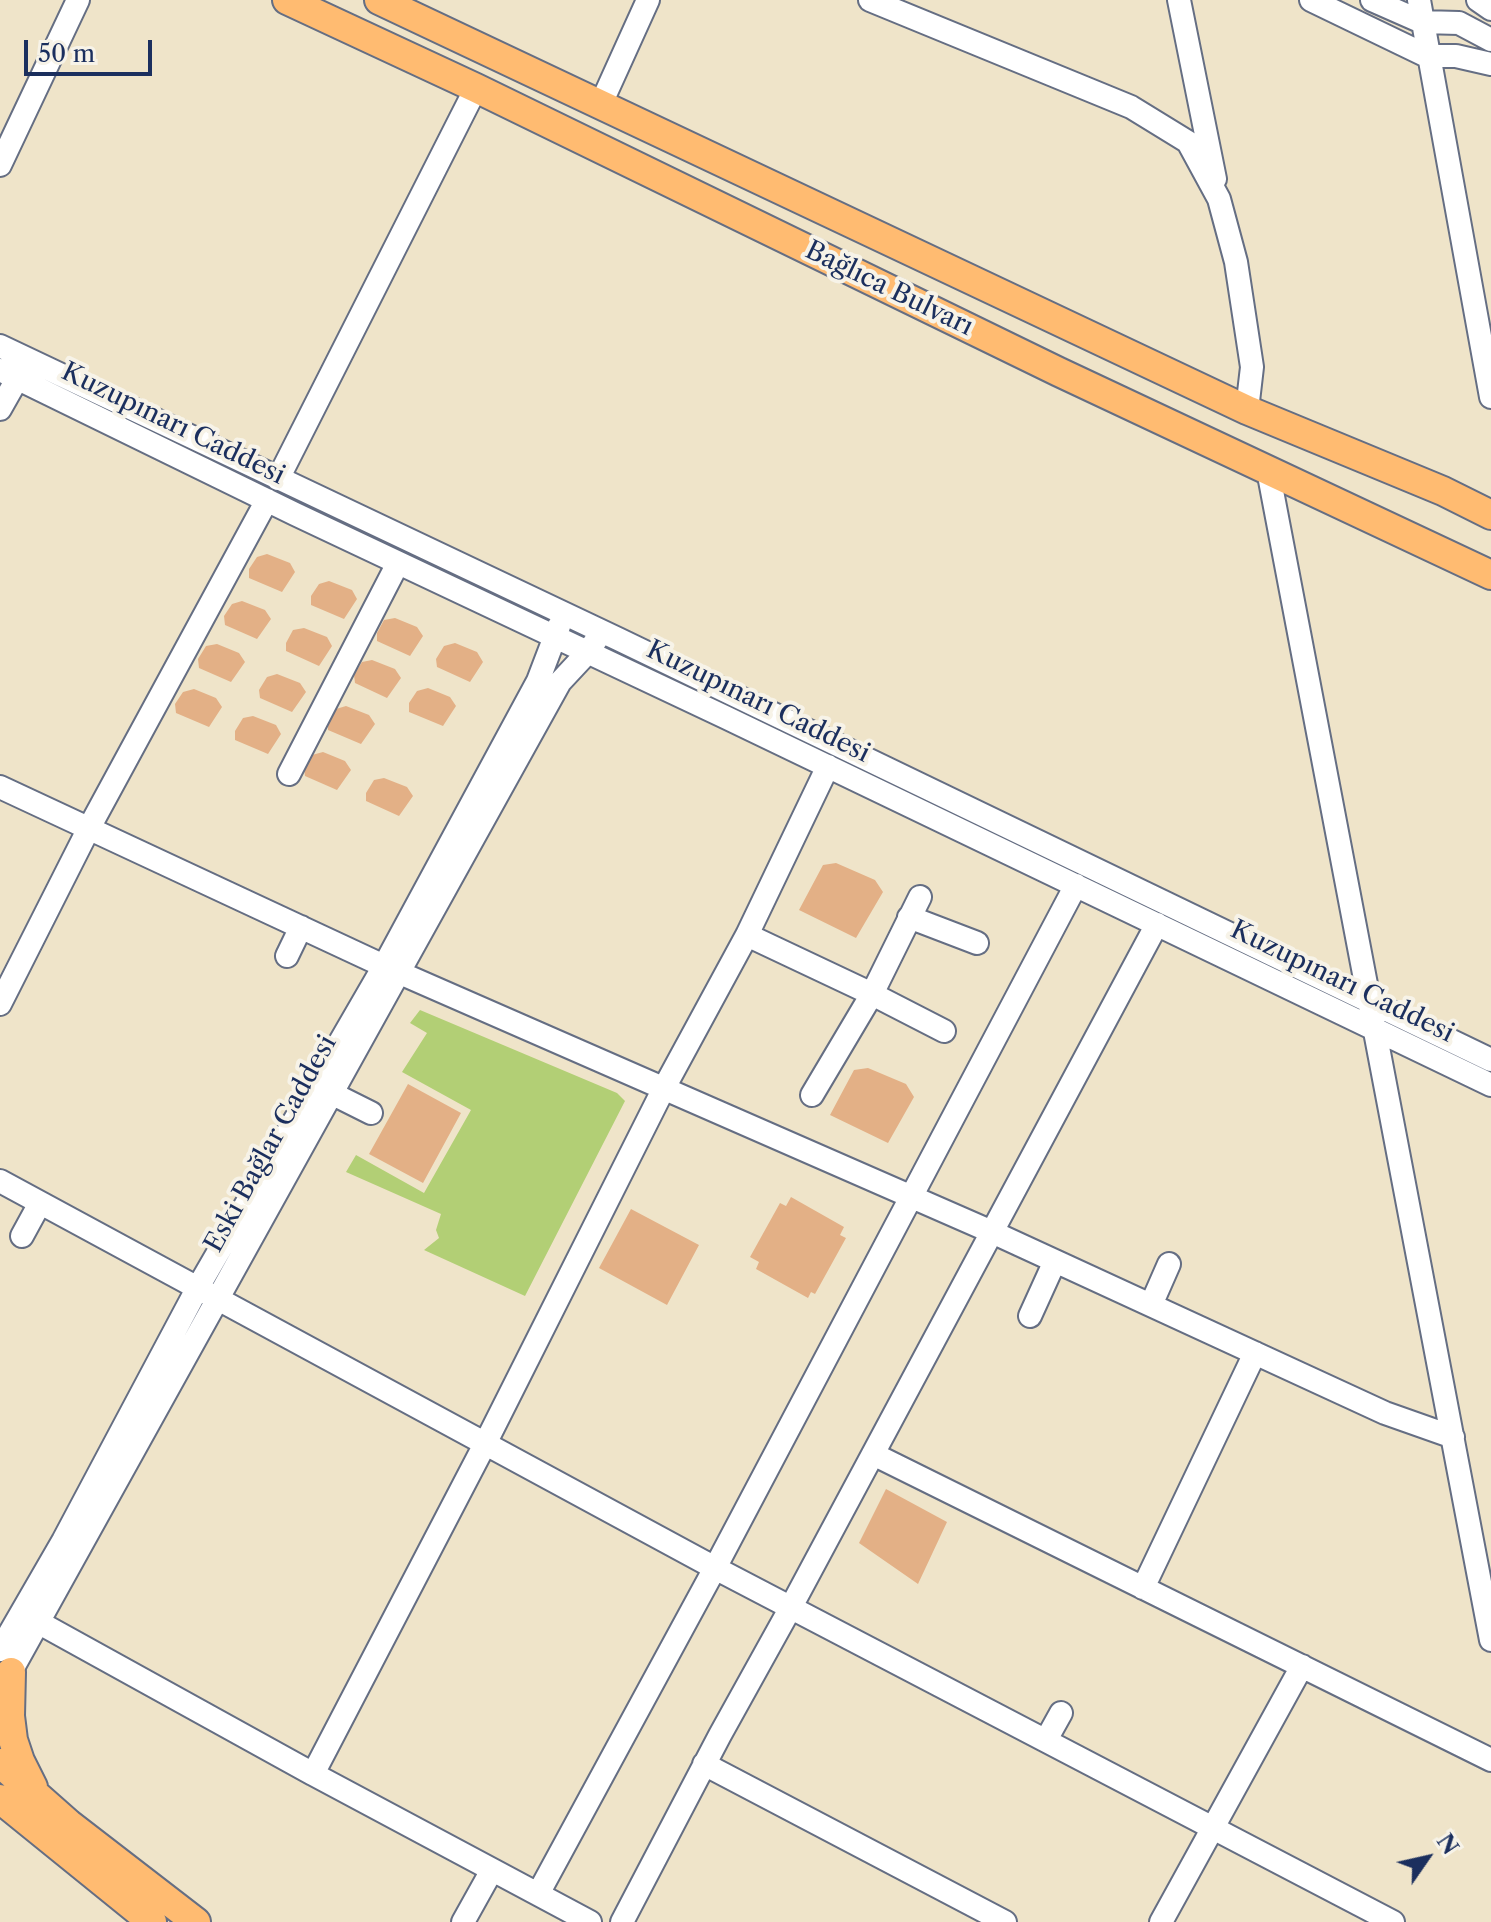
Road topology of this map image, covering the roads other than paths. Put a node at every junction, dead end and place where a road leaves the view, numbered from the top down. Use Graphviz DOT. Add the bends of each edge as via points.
graph roads {
  1 [pos="78,0"];
  2 [pos="287,0"];
  3 [pos="379,0"];
  4 [pos="648,0"];
  5 [pos="870,0"];
  6 [pos="1179,0"];
  7 [pos="1311,0"];
  8 [pos="1372,0"];
  9 [pos="1478,0"];
  10 [pos="1491,9"];
  11 [pos="1421,11"];
  12 [pos="1491,40"];
  13 [pos="1427,56"];
  14 [pos="1491,64"];
  15 [pos="476,88"];
  16 [pos="600,106"];
  17 [pos="0,165"];
  18 [pos="1219,199"];
  19 [pos="1483,292"];
  20 [pos="0,346"];
  21 [pos="8,374"];
  22 [pos="1491,397"];
  23 [pos="0,409"];
  24 [pos="1247,410"];
  25 [pos="1268,470"];
  26 [pos="278,479"];
  27 [pos="267,500"];
  28 [pos="1491,515"];
  29 [pos="398,563"];
  30 [pos="1491,575"];
  31 [pos="566,615"];
  32 [pos="600,631"];
  33 [pos="554,636"];
  34 [pos="588,652"];
  35 [pos="828,766"];
  36 [pos="289,774"];
  37 [pos="0,787"];
  38 [pos="89,828"];
  39 [pos="1076,885"];
  40 [pos="920,897"];
  41 [pos="909,917"];
  42 [pos="1157,924"];
  43 [pos="301,927"];
  44 [pos="747,935"];
  45 [pos="977,943"];
  46 [pos="287,956"];
  47 [pos="392,969"];
  48 [pos="872,994"];
  49 [pos="1370,1002"];
  50 [pos="0,1004"];
  51 [pos="1374,1029"];
  52 [pos="944,1031"];
  53 [pos="1491,1060"];
  54 [pos="1491,1085"];
  55 [pos="664,1088"];
  56 [pos="331,1093"];
  57 [pos="812,1095"];
  58 [pos="371,1113"];
  59 [pos="0,1181"];
  60 [pos="909,1198"];
  61 [pos="40,1203"];
  62 [pos="992,1232"];
  63 [pos="22,1236"];
  64 [pos="1055,1261"];
  65 [pos="1169,1264"];
  66 [pos="207,1294"];
  67 [pos="1151,1305"];
  68 [pos="1030,1316"];
  69 [pos="1255,1353"];
  70 [pos="1453,1437"];
  71 [pos="485,1444"];
  72 [pos="873,1454"];
  73 [pos="715,1568"];
  74 [pos="1143,1588"];
  75 [pos="791,1607"];
  76 [pos="30,1618"];
  77 [pos="1491,1640"];
  78 [pos="1302,1666"];
  79 [pos="4,1672"];
  80 [pos="1061,1713"];
  81 [pos="1046,1740"];
  82 [pos="1491,1760"];
  83 [pos="0,1763"];
  84 [pos="704,1764"];
  85 [pos="313,1774"];
  86 [pos="16,1807"];
  87 [pos="1214,1827"];
  88 [pos="492,1870"];
  89 [pos="538,1894"];
  90 [pos="152,1922"];
  91 [pos="196,1922"];
  92 [pos="463,1922"];
  93 [pos="590,1922"];
  94 [pos="622,1922"];
  95 [pos="1005,1922"];
  96 [pos="1161,1922"];
  97 [pos="1393,1922"];
  1 -- 17 [label="street"];
  2 -- 15 [label="main road, Bağlıca Bulvarı"];
  3 -- 16 [label="main road, Bağlıca Bulvarı"];
  4 -- 16 [label="street"];
  5 -- 18 [label="street" via="1131,107 1188,142"];
  6 -- 18 [label="street"];
  7 -- 13 [label="street"];
  8 -- 11 [label="street"];
  9 -- 10 [label="street"];
  11 -- 12 [label="street"];
  11 -- 13 [label="street"];
  13 -- 14 [label="street"];
  13 -- 19 [label="street"];
  15 -- 25 [label="main road, Bağlıca Bulvarı"];
  15 -- 26 [label="street"];
  16 -- 24 [label="main road, Bağlıca Bulvarı"];
  18 -- 24 [label="street" via="1236,262 1252,367"];
  19 -- 22 [label="street"];
  20 -- 26 [label="street, Kuzupınarı Caddesi"];
  21 -- 23 [label="street"];
  21 -- 27 [label="street, Kuzupınarı Caddesi"];
  24 -- 28 [label="main road, Bağlıca Bulvarı"];
  25 -- 30 [label="main road, Bağlıca Bulvarı"];
  25 -- 49 [label="street"];
  26 -- 31 [label="street, Kuzupınarı Caddesi"];
  27 -- 29 [label="street, Kuzupınarı Caddesi"];
  27 -- 38 [label="street"];
  29 -- 33 [label="street, Kuzupınarı Caddesi"];
  29 -- 36 [label="street"];
  31 -- 32 [label="street, Kuzupınarı Caddesi"];
  31 -- 33 [label="street, Eski Bağlar Caddesi"];
  32 -- 34 [label="street, Eski Bağlar Caddesi"];
  32 -- 49 [label="street, Kuzupınarı Caddesi"];
  33 -- 34 [label="street, Kuzupınarı Caddesi"];
  33 -- 47 [label="street, Eski Bağlar Caddesi" via="538,681"];
  34 -- 35 [label="street, Kuzupınarı Caddesi"];
  34 -- 47 [label="street, Eski Bağlar Caddesi" via="560,682"];
  35 -- 39 [label="street, Kuzupınarı Caddesi"];
  35 -- 44 [label="street"];
  37 -- 38 [label="street"];
  38 -- 43 [label="street"];
  38 -- 50 [label="street"];
  39 -- 42 [label="street, Kuzupınarı Caddesi"];
  39 -- 60 [label="street"];
  40 -- 41 [label="street"];
  41 -- 45 [label="street"];
  41 -- 48 [label="street"];
  42 -- 51 [label="street, Kuzupınarı Caddesi"];
  42 -- 62 [label="street"];
  43 -- 46 [label="street"];
  43 -- 47 [label="street"];
  44 -- 48 [label="street"];
  44 -- 55 [label="street"];
  47 -- 55 [label="street"];
  47 -- 56 [label="street, Eski Bağlar Caddesi"];
  47 -- 66 [label="street, Eski Bağlar Caddesi"];
  48 -- 52 [label="street"];
  48 -- 57 [label="street"];
  49 -- 51 [label="street"];
  49 -- 53 [label="street, Kuzupınarı Caddesi"];
  51 -- 54 [label="street, Kuzupınarı Caddesi"];
  51 -- 70 [label="street"];
  55 -- 60 [label="street"];
  55 -- 71 [label="street"];
  56 -- 58 [label="street"];
  56 -- 66 [label="street, Eski Bağlar Caddesi"];
  59 -- 61 [label="street"];
  60 -- 62 [label="street"];
  60 -- 73 [label="street"];
  61 -- 63 [label="street"];
  61 -- 66 [label="street"];
  62 -- 64 [label="street"];
  62 -- 72 [label="street"];
  64 -- 67 [label="street"];
  64 -- 68 [label="street"];
  65 -- 67 [label="street"];
  66 -- 71 [label="street"];
  66 -- 76 [label="street, Eski Bağlar Caddesi" via="63,1541"];
  67 -- 69 [label="street"];
  69 -- 70 [label="street" via="1385,1413"];
  69 -- 74 [label="street"];
  70 -- 77 [label="street"];
  71 -- 73 [label="street"];
  71 -- 85 [label="street"];
  72 -- 74 [label="street"];
  72 -- 75 [label="street"];
  73 -- 75 [label="street"];
  73 -- 89 [label="street"];
  74 -- 78 [label="street"];
  75 -- 81 [label="street"];
  75 -- 84 [label="street"];
  76 -- 79 [label="street, Eski Bağlar Caddesi"];
  76 -- 85 [label="street"];
  78 -- 82 [label="street"];
  78 -- 87 [label="street"];
  79 -- 86 [label="main road" via="13,1740 28,1778"];
  80 -- 81 [label="street"];
  81 -- 87 [label="street"];
  83 -- 86 [label="main road"];
  84 -- 94 [label="street"];
  84 -- 95 [label="street"];
  85 -- 88 [label="street"];
  86 -- 90 [label="main road"];
  86 -- 91 [label="main road"];
  87 -- 96 [label="street"];
  87 -- 97 [label="street"];
  88 -- 89 [label="street"];
  88 -- 92 [label="street"];
  89 -- 93 [label="street"];
}
